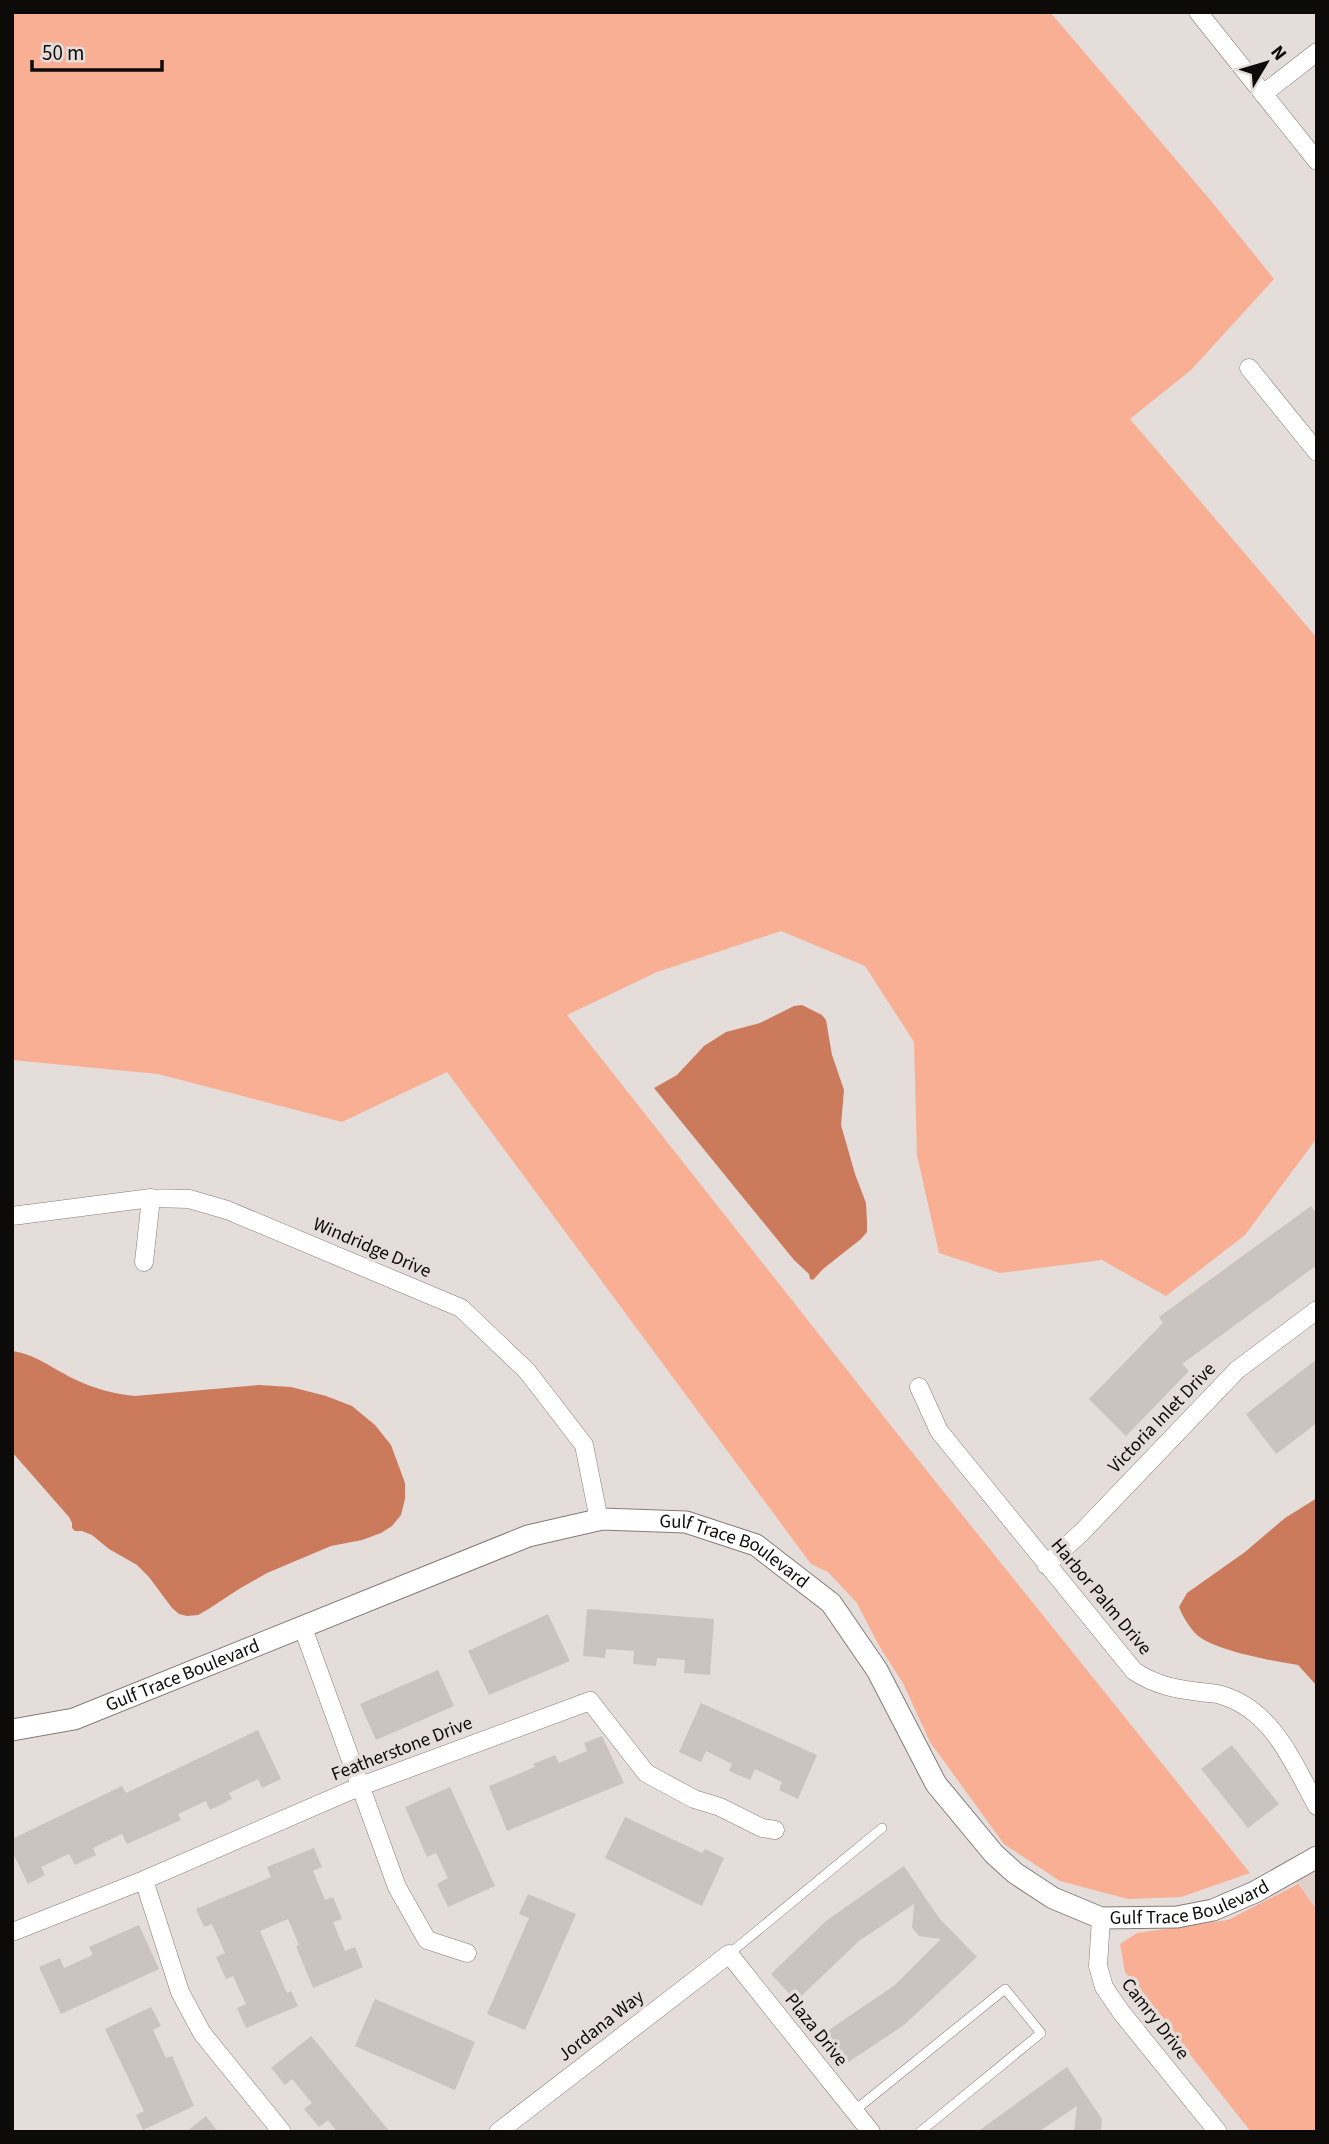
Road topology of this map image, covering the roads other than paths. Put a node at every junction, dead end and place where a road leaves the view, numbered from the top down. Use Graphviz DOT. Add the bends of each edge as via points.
graph roads {
  1 [pos="1198,12"];
  2 [pos="1317,52"];
  3 [pos="1263,94"];
  4 [pos="1317,161"];
  5 [pos="1249,368"];
  6 [pos="1317,452"];
  7 [pos="151,1198"];
  8 [pos="12,1216"];
  9 [pos="144,1262"];
  10 [pos="1317,1310"];
  11 [pos="919,1387"];
  12 [pos="599,1520"];
  13 [pos="1046,1565"];
  14 [pos="303,1628"];
  15 [pos="12,1730"];
  16 [pos="361,1786"];
  17 [pos="1317,1806"];
  18 [pos="882,1828"];
  19 [pos="775,1830"];
  20 [pos="1317,1857"];
  21 [pos="144,1880"];
  22 [pos="1101,1918"];
  23 [pos="15,1931"];
  24 [pos="467,1953"];
  25 [pos="729,1954"];
  26 [pos="854,2111"];
  27 [pos="282,2132"];
  28 [pos="498,2132"];
  29 [pos="871,2132"];
  30 [pos="920,2132"];
  31 [pos="1218,2132"];
  1 -- 3 [label="street"];
  2 -- 3 [label="street"];
  3 -- 4 [label="street"];
  5 -- 6 [label="street"];
  7 -- 8 [label="street, Windridge Drive"];
  7 -- 9 [label="street"];
  7 -- 12 [label="street, Windridge Drive" via="189,1199 226,1210 461,1308 527,1371 584,1446"];
  10 -- 13 [label="street, Victoria Inlet Drive" via="1237,1370"];
  11 -- 13 [label="street, Harbor Palm Drive" via="939,1431"];
  12 -- 14 [label="street, Gulf Trace Boulevard" via="528,1536"];
  12 -- 22 [label="street, Gulf Trace Boulevard" via="686,1522 756,1545 831,1603 877,1670 936,1784 970,1827 1015,1873 1053,1898"];
  13 -- 17 [label="street, Harbor Palm Drive" via="1134,1671 1148,1681 1221,1695 1266,1721"];
  14 -- 15 [label="street, Gulf Trace Boulevard" via="74,1719"];
  14 -- 16 [label="street"];
  16 -- 19 [label="street, Featherstone Drive" via="590,1701 646,1773 694,1799"];
  16 -- 21 [label="street, Featherstone Drive"];
  16 -- 24 [label="street" via="397,1887 427,1940"];
  18 -- 25 [label="lane"];
  20 -- 22 [label="street, Gulf Trace Boulevard" via="1213,1910 1177,1917"];
  21 -- 23 [label="street, Featherstone Drive"];
  21 -- 27 [label="street" via="180,1992 202,2033"];
  22 -- 31 [label="street, Camry Drive" via="1098,1966 1104,1987"];
  25 -- 26 [label="street, Plaza Drive"];
  25 -- 28 [label="street, Jordana Way"];
  26 -- 29 [label="street, Plaza Drive"];
  26 -- 30 [label="lane" via="1005,1989 1041,2034"];
}
